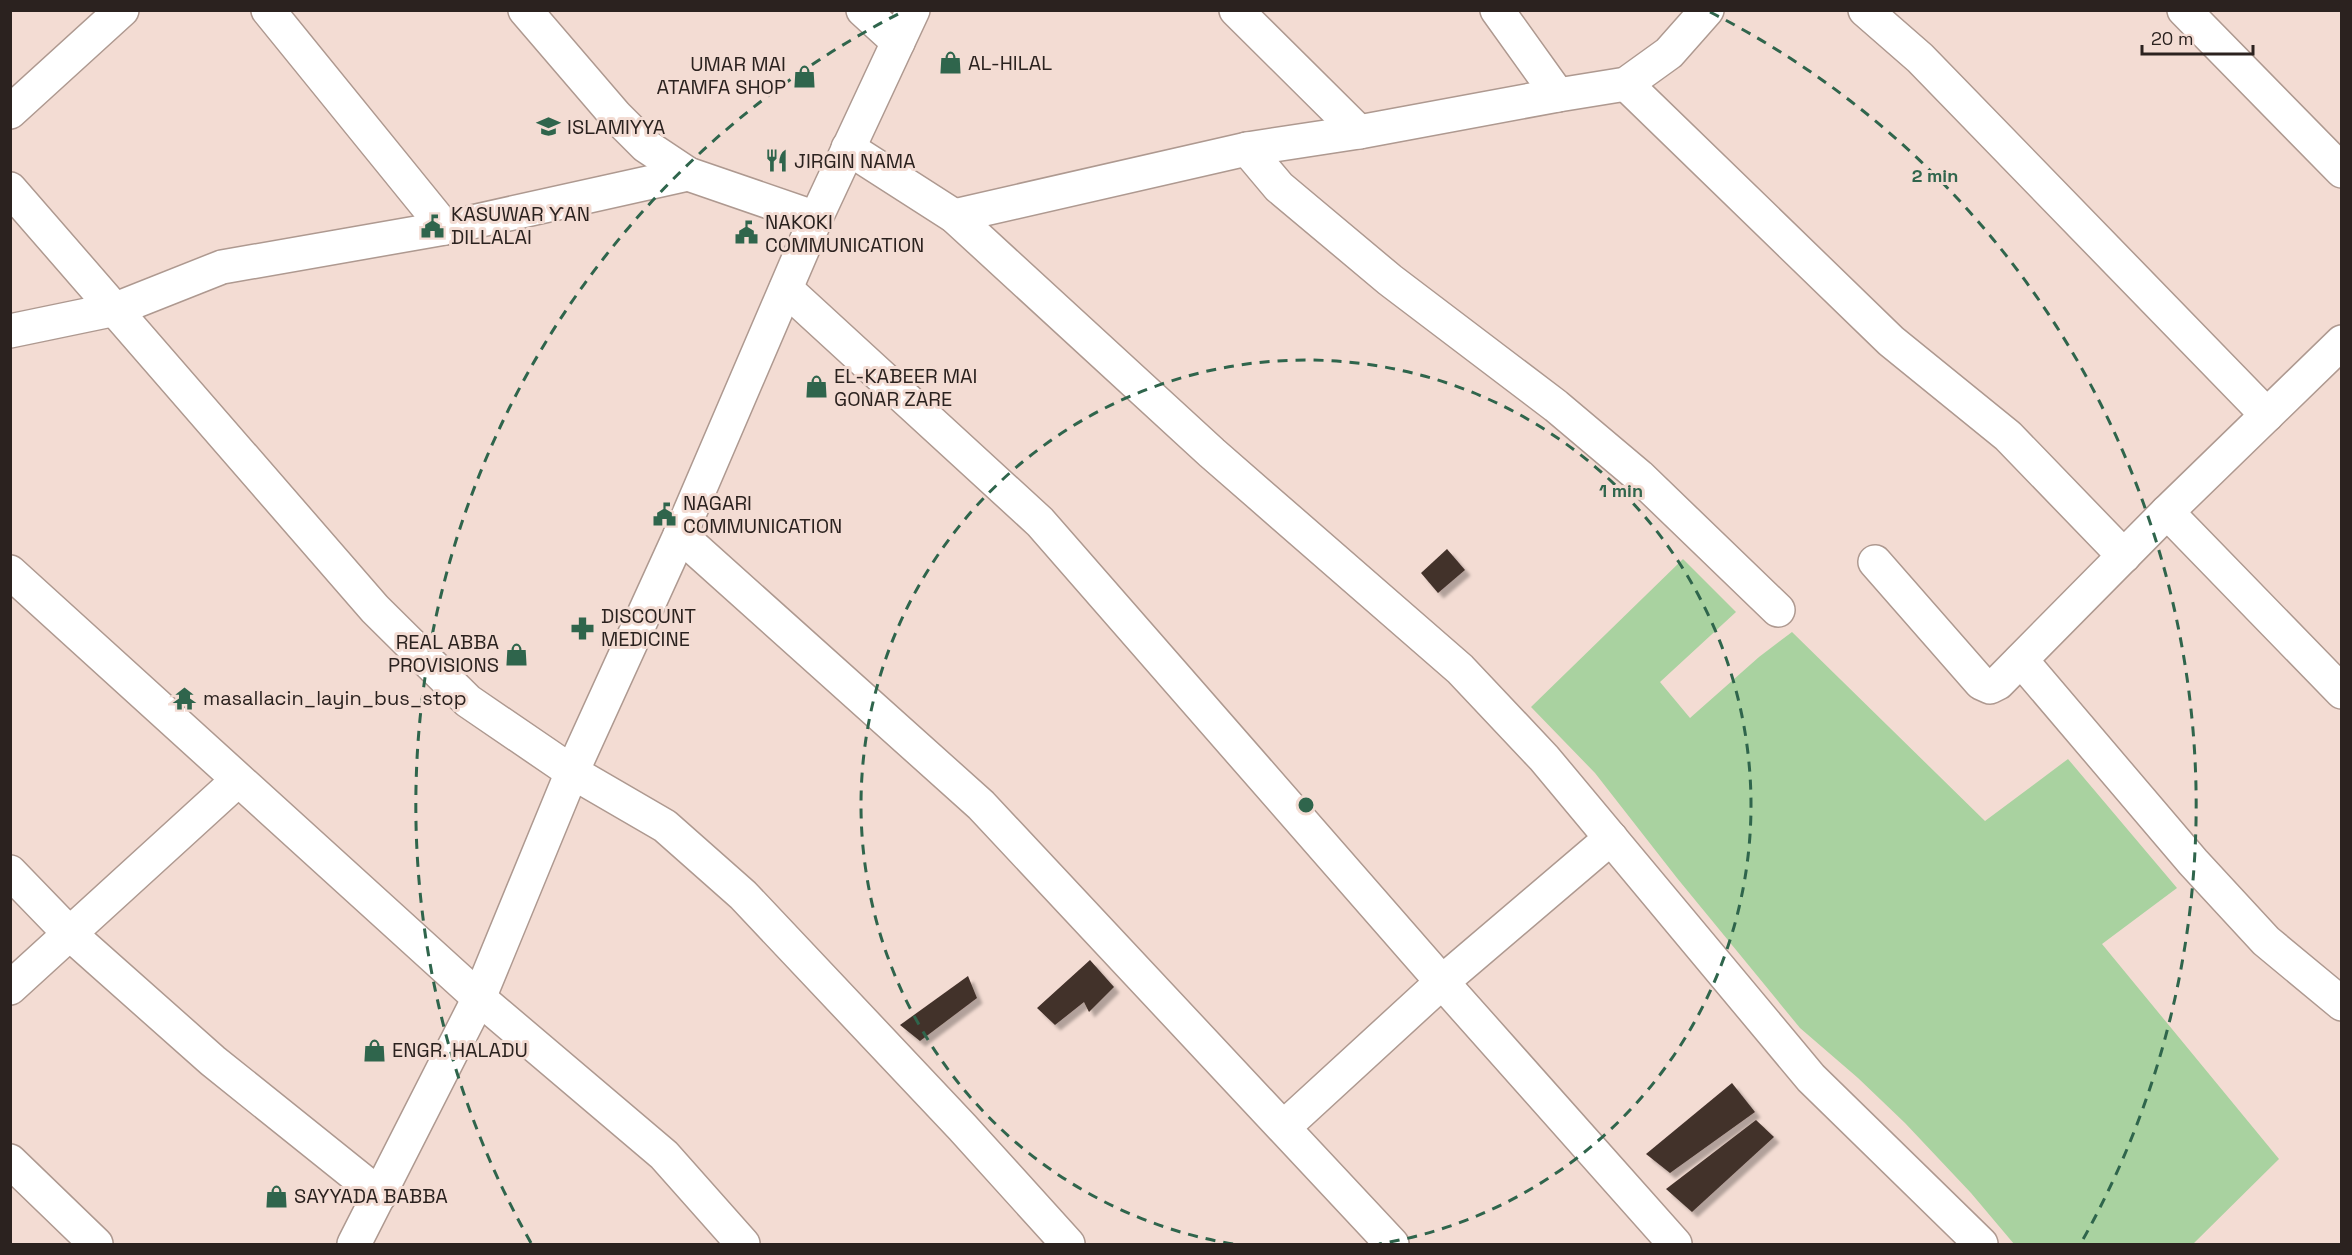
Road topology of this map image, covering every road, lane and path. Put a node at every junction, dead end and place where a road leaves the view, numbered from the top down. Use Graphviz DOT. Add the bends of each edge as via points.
graph roads {
  1 [pos="122,10"];
  2 [pos="268,10"];
  3 [pos="525,10"];
  4 [pos="863,10"];
  5 [pos="913,10"];
  6 [pos="1236,10"];
  7 [pos="1497,10"];
  8 [pos="1707,10"];
  9 [pos="1865,10"];
  10 [pos="2184,10"];
  11 [pos="898,42"];
  12 [pos="1626,84"];
  13 [pos="1558,95"];
  14 [pos="10,112"];
  15 [pos="1359,132"];
  16 [pos="848,148"];
  17 [pos="1247,149"];
  18 [pos="2342,171"];
  19 [pos="688,174"];
  20 [pos="10,189"];
  21 [pos="954,216"];
  22 [pos="816,218"];
  23 [pos="445,228"];
  24 [pos="786,289"];
  25 [pos="116,309"];
  26 [pos="10,331"];
  27 [pos="2339,350"];
  28 [pos="2267,415"];
  29 [pos="2167,512"];
  30 [pos="680,535"];
  31 [pos="2124,556"];
  32 [pos="1875,562"];
  33 [pos="10,572"];
  34 [pos="1778,610"];
  35 [pos="2020,660"];
  36 [pos="2342,692"];
  37 [pos="572,772"];
  38 [pos="238,780"];
  39 [pos="1611,838"];
  40 [pos="10,872"];
  41 [pos="70,934"];
  42 [pos="1442,982"];
  43 [pos="10,988"];
  44 [pos="479,998"];
  45 [pos="2342,1004"];
  46 [pos="1284,1127"];
  47 [pos="10,1161"];
  48 [pos="380,1195"];
  49 [pos="363,1240"];
  50 [pos="96,1245"];
  51 [pos="744,1245"];
  52 [pos="1068,1245"];
  53 [pos="1392,1245"];
  54 [pos="1675,1245"];
  55 [pos="1981,1245"];
  1 -- 14 [label="street"];
  2 -- 23 [label="street"];
  3 -- 19 [label="street" via="645,146"];
  4 -- 11 [label="street"];
  5 -- 11 [label="street"];
  6 -- 15 [label="street"];
  7 -- 13 [label="street"];
  8 -- 12 [label="street" via="1669,53"];
  9 -- 28 [label="street" via="1920,58"];
  10 -- 18 [label="street"];
  11 -- 16 [label="street"];
  12 -- 13 [label="street"];
  12 -- 31 [label="street" via="1891,341 2008,436"];
  13 -- 15 [label="street"];
  15 -- 17 [label="street"];
  16 -- 21 [label="street"];
  16 -- 22 [label="street"];
  17 -- 21 [label="street"];
  17 -- 34 [label="street" via="1279,187 1639,476"];
  19 -- 22 [label="street"];
  19 -- 23 [label="street"];
  20 -- 25 [label="street"];
  21 -- 39 [label="street" via="1212,453 1460,669 1544,758"];
  22 -- 24 [label="street"];
  23 -- 25 [label="street" via="222,267"];
  24 -- 30 [label="street"];
  24 -- 42 [label="street" via="1040,522"];
  25 -- 26 [label="street"];
  25 -- 37 [label="street" via="375,609 468,701"];
  27 -- 28 [label="street"];
  28 -- 29 [label="street"];
  29 -- 31 [label="street"];
  29 -- 36 [label="street"];
  30 -- 37 [label="street"];
  30 -- 46 [label="street" via="981,805"];
  31 -- 35 [label="street"];
  32 -- 35 [label="street" via="1981,683 1990,687 1998,683"];
  33 -- 38 [label="street"];
  35 -- 45 [label="street" via="2266,941"];
  37 -- 44 [label="street"];
  37 -- 52 [label="street" via="665,826 743,895"];
  38 -- 41 [label="street"];
  38 -- 44 [label="street"];
  39 -- 42 [label="street"];
  39 -- 55 [label="street" via="1811,1078"];
  40 -- 41 [label="street"];
  41 -- 43 [label="street"];
  41 -- 48 [label="street" via="213,1061"];
  42 -- 46 [label="street"];
  42 -- 54 [label="street"];
  44 -- 48 [label="street"];
  44 -- 51 [label="street" via="664,1155"];
  46 -- 53 [label="street"];
  47 -- 50 [label="street"];
  48 -- 49 [label="street"];
}
